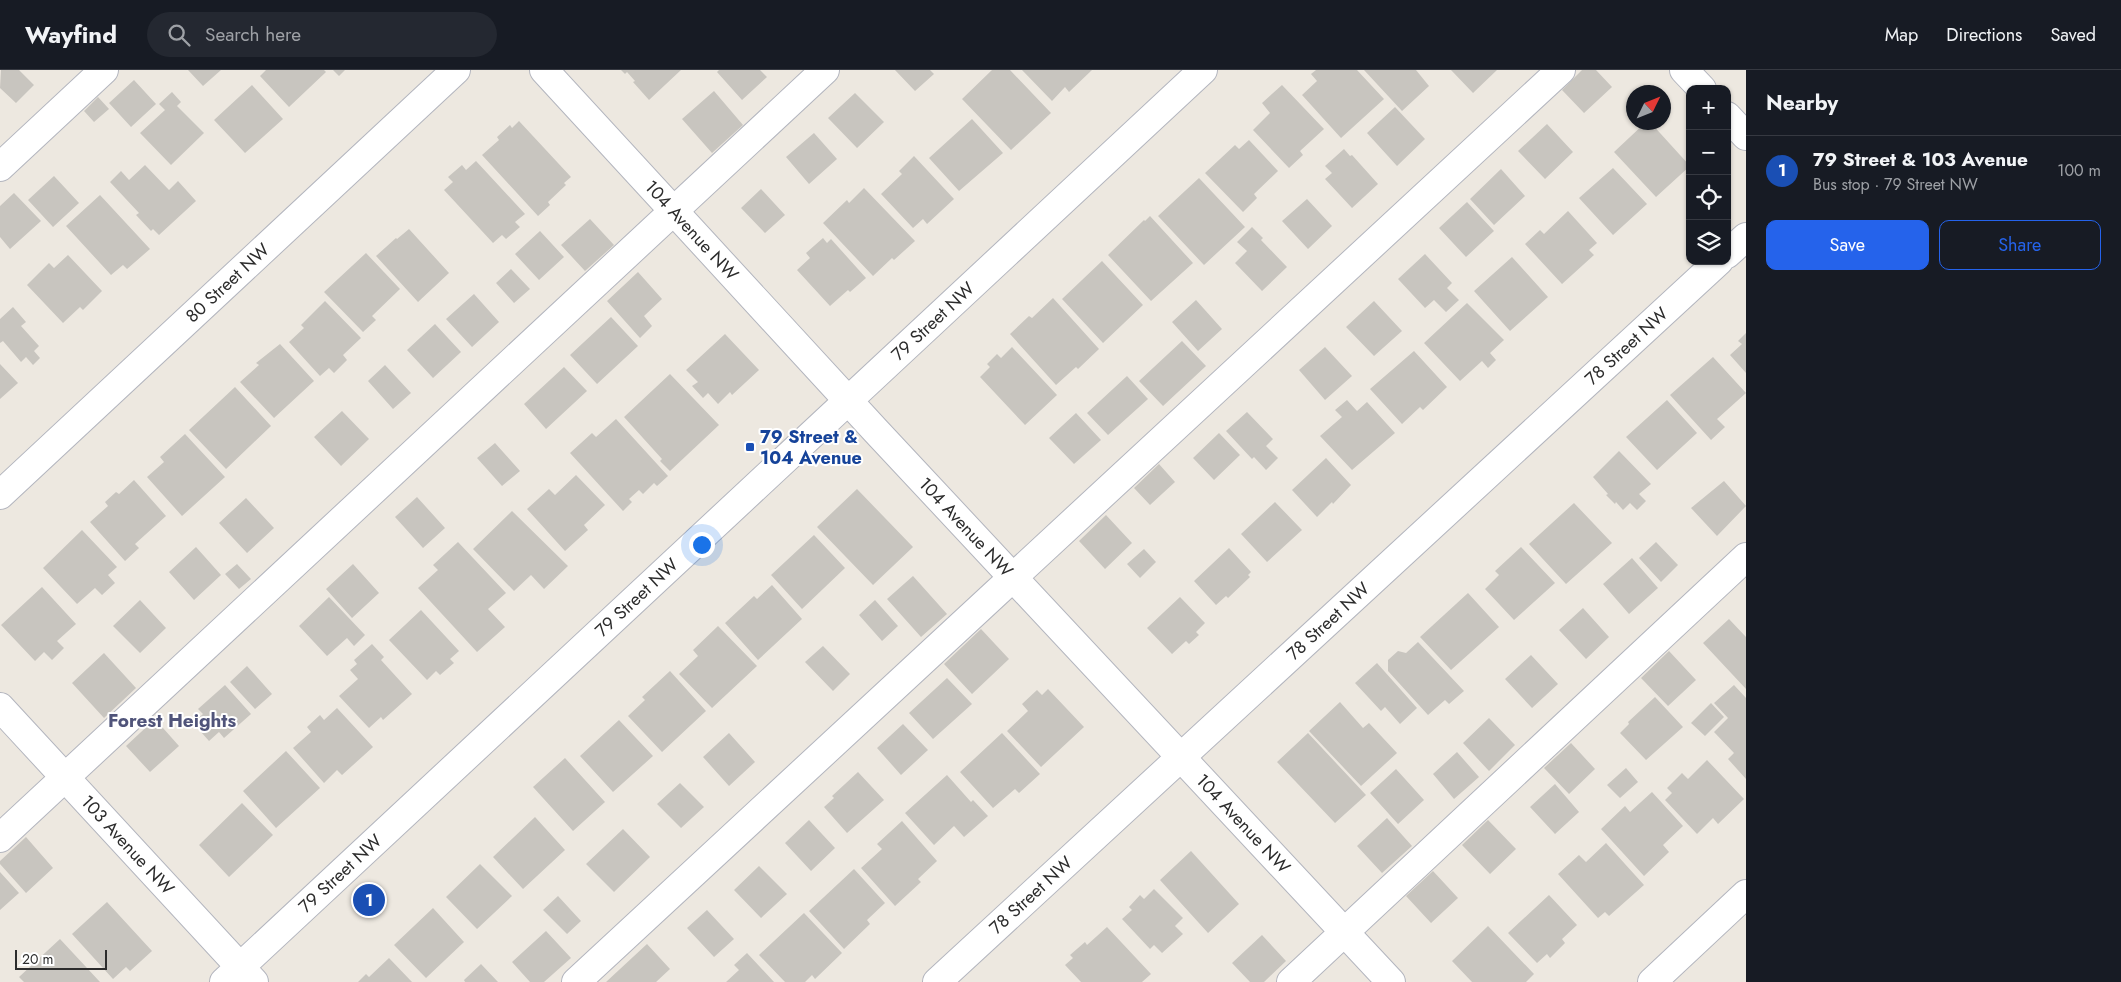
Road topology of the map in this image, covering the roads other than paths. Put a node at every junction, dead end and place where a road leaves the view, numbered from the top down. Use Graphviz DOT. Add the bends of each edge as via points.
graph roads {
  1 [pos="104,70"];
  2 [pos="456,70"];
  3 [pos="544,70"];
  4 [pos="825,70"];
  5 [pos="1203,70"];
  6 [pos="1561,70"];
  7 [pos="1684,70"];
  8 [pos="1698,85"];
  9 [pos="1731,120"];
  10 [pos="1746,136"];
  11 [pos="0,168"];
  12 [pos="674,210"];
  13 [pos="1746,237"];
  14 [pos="1731,250"];
  15 [pos="1715,265"];
  16 [pos="848,400"];
  17 [pos="0,495"];
  18 [pos="1746,557"];
  19 [pos="1013,577"];
  20 [pos="0,707"];
  21 [pos="1182,757"];
  22 [pos="65,778"];
  23 [pos="0,838"];
  24 [pos="1746,894"];
  25 [pos="1344,933"];
  26 [pos="239,977"];
  27 [pos="576,982"];
  28 [pos="937,982"];
  29 [pos="1291,982"];
  30 [pos="1391,982"];
  31 [pos="1652,982"];
  1 -- 11 [label="street"];
  2 -- 17 [label="street, 80 Street NW"];
  3 -- 12 [label="street, 104 Avenue NW"];
  4 -- 12 [label="street"];
  5 -- 16 [label="street, 79 Street NW"];
  6 -- 19 [label="street"];
  7 -- 8 [label="street"];
  9 -- 10 [label="street"];
  12 -- 16 [label="street, 104 Avenue NW"];
  12 -- 22 [label="street"];
  13 -- 14 [label="street"];
  15 -- 21 [label="street, 78 Street NW"];
  16 -- 19 [label="street, 104 Avenue NW"];
  16 -- 26 [label="street, 79 Street NW"];
  18 -- 25 [label="street"];
  19 -- 21 [label="street, 104 Avenue NW"];
  19 -- 27 [label="street"];
  20 -- 22 [label="street, 103 Avenue NW"];
  21 -- 25 [label="street, 104 Avenue NW"];
  21 -- 28 [label="street, 78 Street NW"];
  22 -- 23 [label="street"];
  22 -- 26 [label="street, 103 Avenue NW"];
  24 -- 31 [label="street"];
  25 -- 29 [label="street"];
  25 -- 30 [label="street, 104 Avenue NW"];
}
